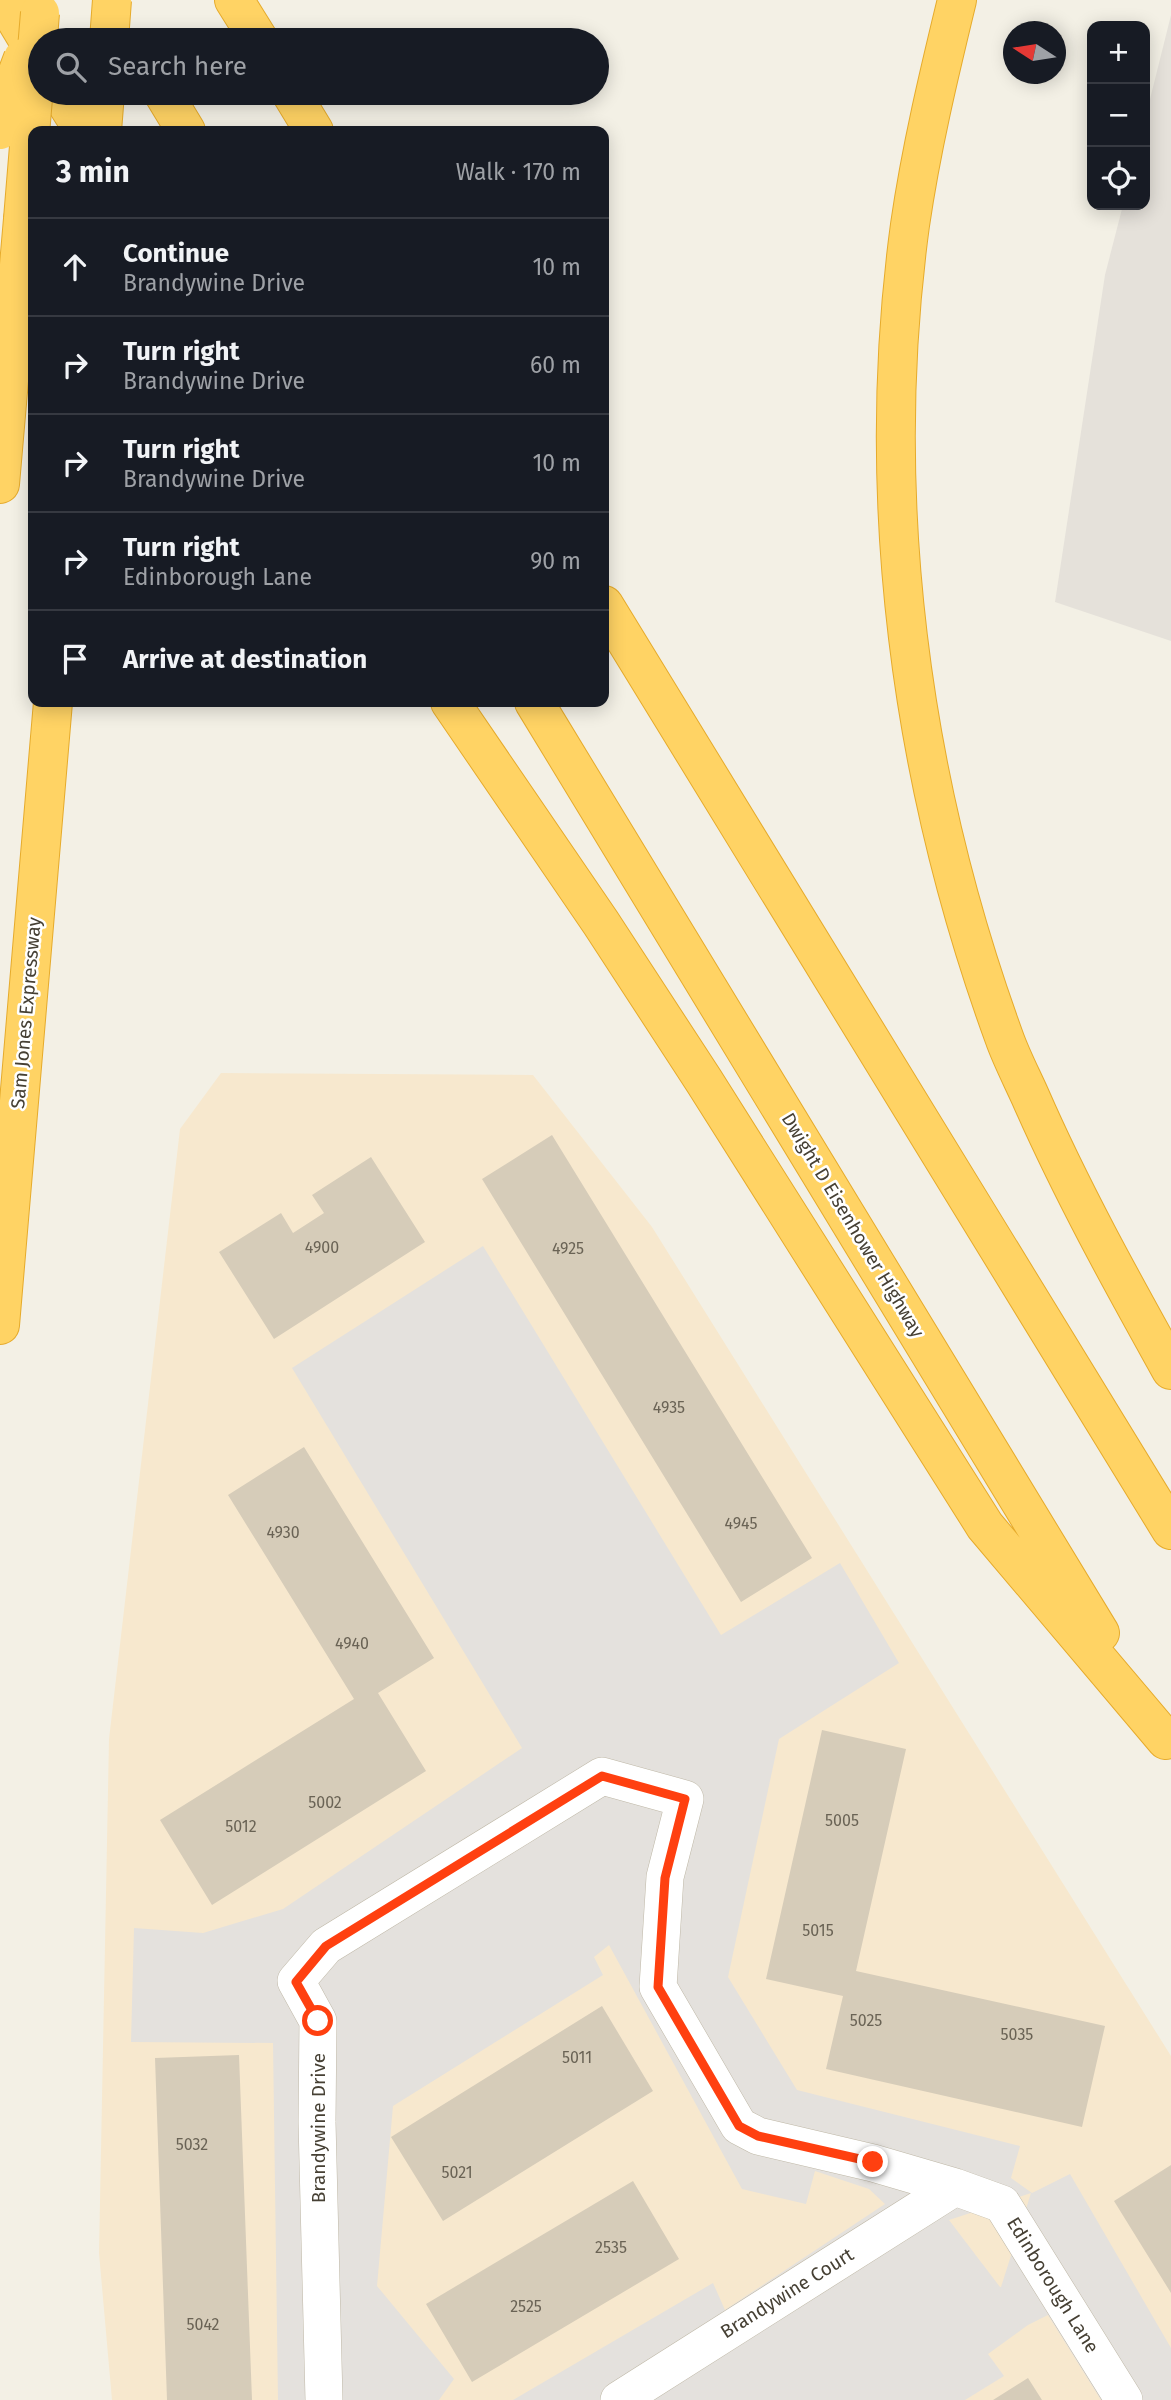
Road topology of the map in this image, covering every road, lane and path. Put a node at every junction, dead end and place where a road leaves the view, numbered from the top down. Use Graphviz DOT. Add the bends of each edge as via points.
graph roads {
  1 [pos="4,0"];
  2 [pos="106,0"];
  3 [pos="112,0"];
  4 [pos="234,0"];
  5 [pos="957,0"];
  6 [pos="41,7"];
  7 [pos="33,28"];
  8 [pos="39,28"];
  9 [pos="110,28"];
  10 [pos="124,28"];
  11 [pos="251,28"];
  12 [pos="28,40"];
  13 [pos="28,43"];
  14 [pos="33,105"];
  15 [pos="67,105"];
  16 [pos="104,105"];
  17 [pos="170,105"];
  18 [pos="298,105"];
  19 [pos="31,126"];
  20 [pos="80,126"];
  21 [pos="102,126"];
  22 [pos="183,126"];
  23 [pos="311,126"];
  24 [pos="0,130"];
  25 [pos="28,160"];
  26 [pos="0,484"];
  27 [pos="609,613"];
  28 [pos="52,707"];
  29 [pos="453,707"];
  30 [pos="537,707"];
  31 [pos="0,1325"];
  32 [pos="1171,1370"];
  33 [pos="1171,1530"];
  34 [pos="1168,1744"];
  35 [pos="685,1799"];
  36 [pos="955,2187"];
  37 [pos="324,2400"];
  38 [pos="619,2400"];
  39 [pos="1124,2400"];
  1 -- 12 [label="highway"];
  2 -- 10 [label="highway"];
  3 -- 9 [label="highway, bridge"];
  4 -- 11 [label="highway"];
  5 -- 32 [label="highway" via="910,226 898,372 898,528 916,696 964,920 1004,1037 1089,1223"];
  6 -- 7 [label="highway, bridge"];
  6 -- 8 [label="highway, bridge"];
  13 -- 24 [label="highway, bridge"];
  14 -- 19 [label="highway, bridge"];
  15 -- 20 [label="highway"];
  16 -- 21 [label="highway"];
  17 -- 22 [label="highway"];
  18 -- 23 [label="highway"];
  25 -- 26 [label="highway, bridge"];
  27 -- 33 [label="highway"];
  28 -- 31 [label="highway, Sam Jones Expressway"];
  29 -- 34 [label="highway" via="689,1058 985,1526"];
  30 -- 34 [label="highway, Dwight D Eisenhower Highway"];
  35 -- 36 [label="street, Edinborough Lane" via="665,1878 658,1987 739,2126 758,2136 873,2162"];
  35 -- 37 [label="street, Brandywine Drive" via="602,1776 326,1946 296,1982 318,2021"];
  36 -- 38 [label="street, Brandywine Court"];
  36 -- 39 [label="street, Edinborough Lane" via="1002,2204"];
}
